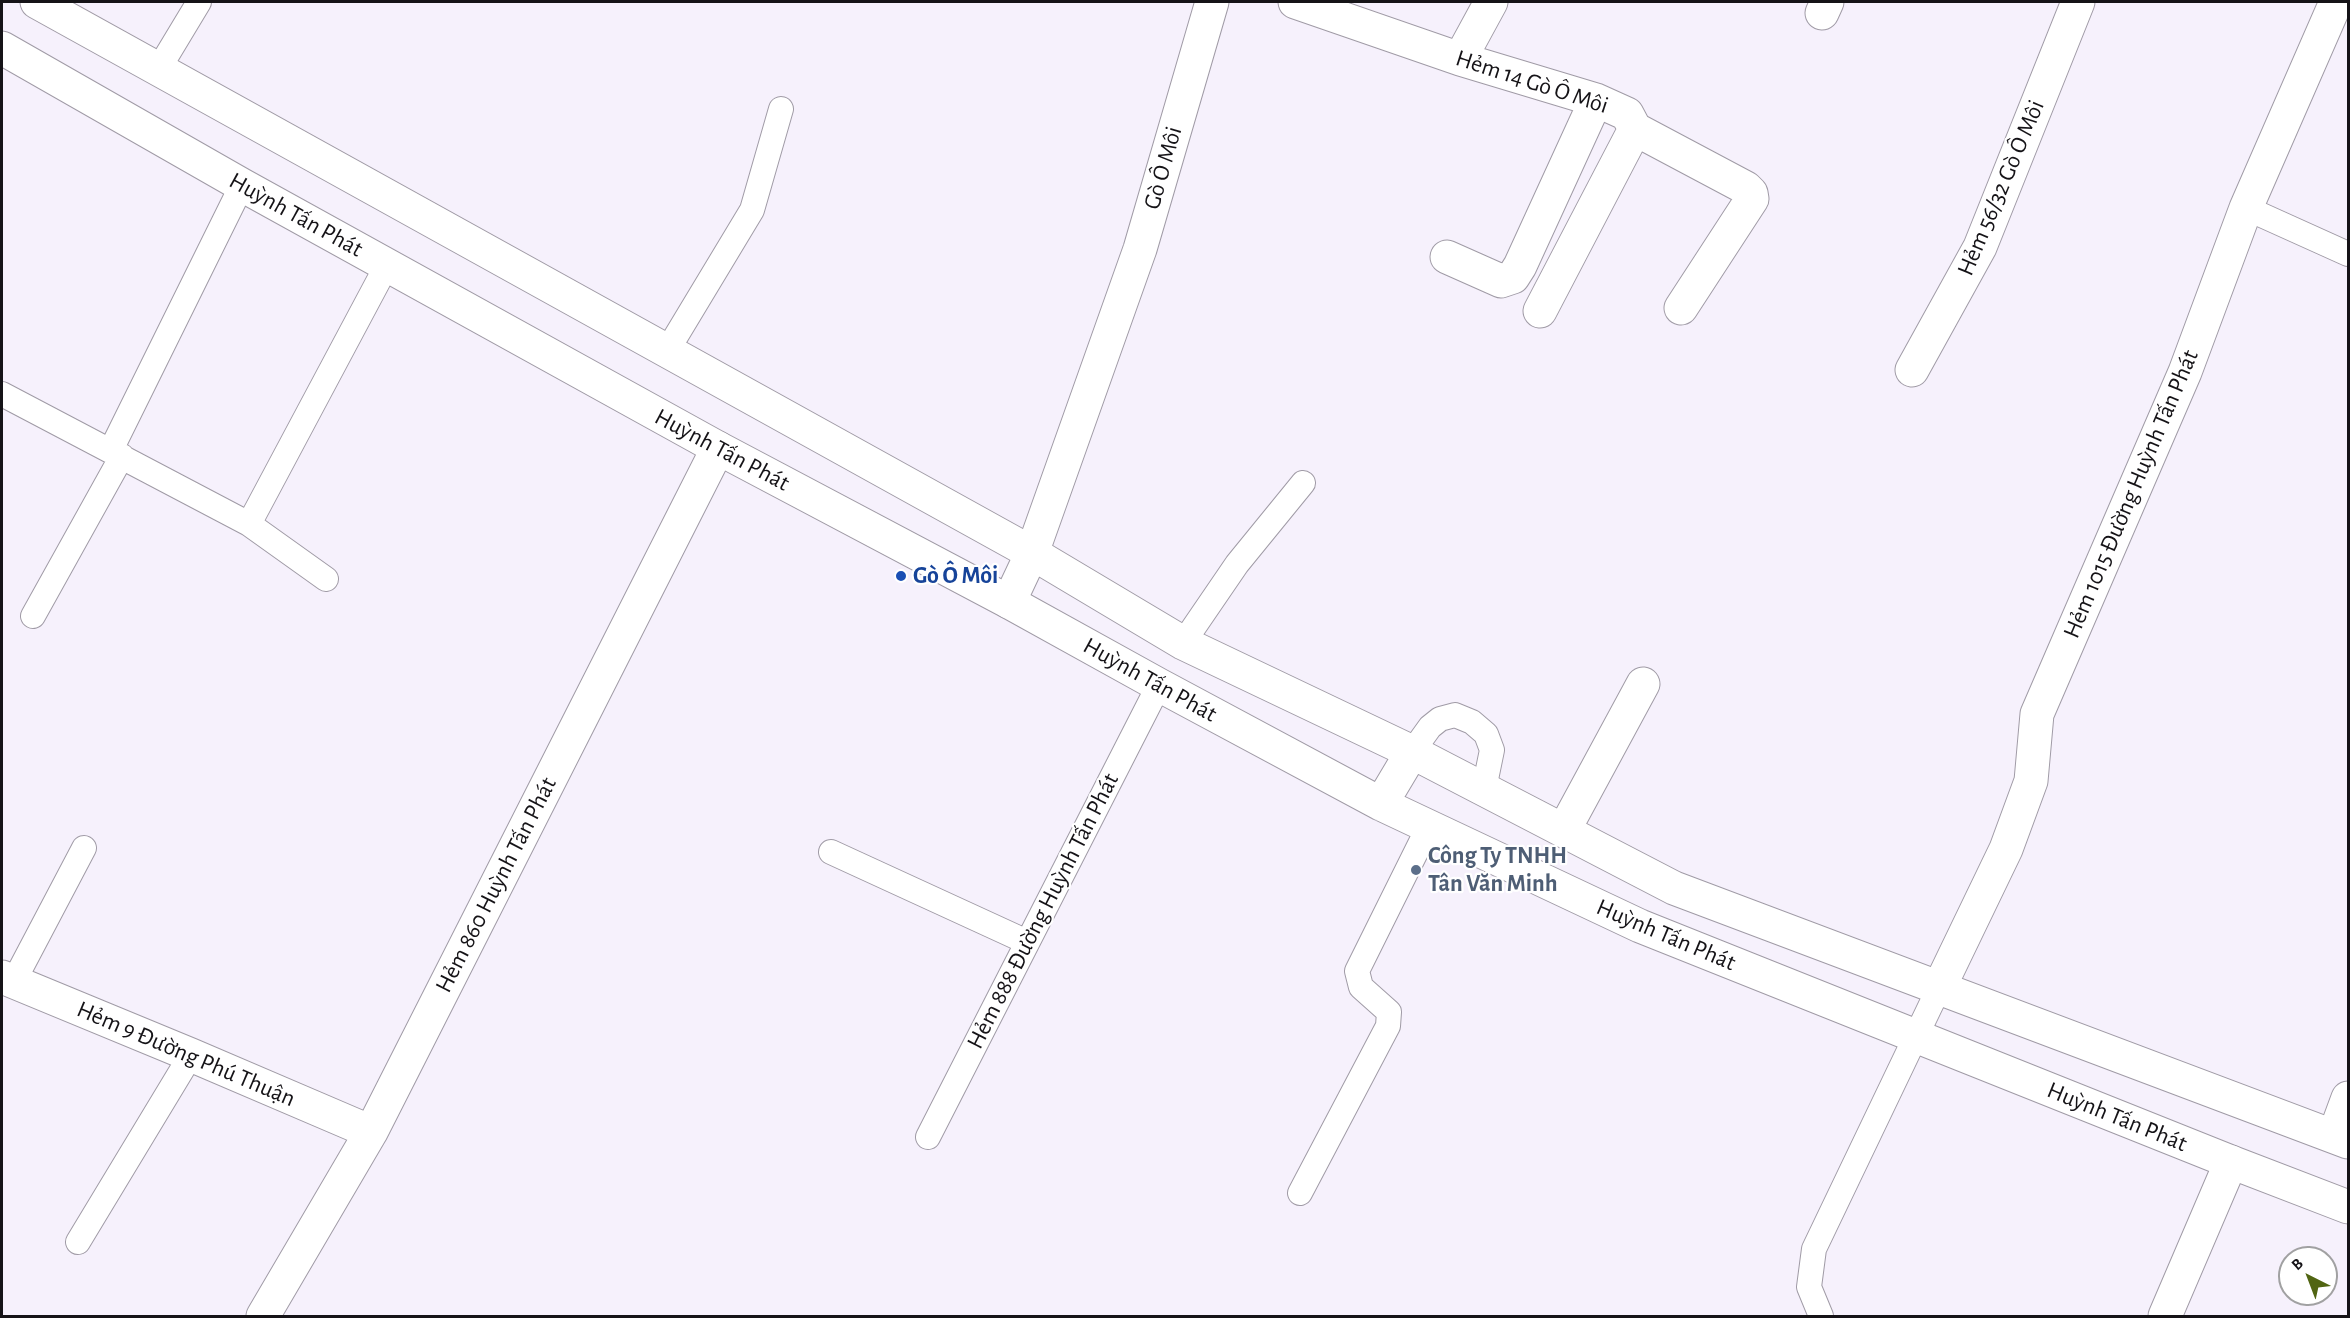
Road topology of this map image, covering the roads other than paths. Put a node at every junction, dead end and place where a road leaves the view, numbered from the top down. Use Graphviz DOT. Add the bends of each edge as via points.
graph roads {
  1 [pos="37,2"];
  2 [pos="199,2"];
  3 [pos="1212,2"];
  4 [pos="1295,2"];
  5 [pos="1491,2"];
  6 [pos="2078,2"];
  7 [pos="2336,2"];
  8 [pos="2,48"];
  9 [pos="1460,59"];
  10 [pos="158,70"];
  11 [pos="1596,100"];
  12 [pos="781,109"];
  13 [pos="1635,129"];
  14 [pos="242,185"];
  15 [pos="2247,208"];
  16 [pos="2349,255"];
  17 [pos="1448,256"];
  18 [pos="387,265"];
  19 [pos="1681,308"];
  20 [pos="1540,311"];
  21 [pos="667,351"];
  22 [pos="1912,370"];
  23 [pos="2,394"];
  24 [pos="718,448"];
  25 [pos="116,453"];
  26 [pos="1303,483"];
  27 [pos="249,524"];
  28 [pos="1032,553"];
  29 [pos="326,579"];
  30 [pos="1009,602"];
  31 [pos="33,616"];
  32 [pos="1183,643"];
  33 [pos="1643,684"];
  34 [pos="1159,686"];
  35 [pos="1412,753"];
  36 [pos="1484,789"];
  37 [pos="1382,804"];
  38 [pos="1429,826"];
  39 [pos="1564,830"];
  40 [pos="84,848"];
  41 [pos="831,852"];
  42 [pos="1028,942"];
  43 [pos="8,979"];
  44 [pos="1940,988"];
  45 [pos="1916,1037"];
  46 [pos="191,1054"];
  47 [pos="2349,1098"];
  48 [pos="371,1132"];
  49 [pos="928,1137"];
  50 [pos="2341,1139"];
  51 [pos="2231,1162"];
  52 [pos="1300,1193"];
  53 [pos="2349,1207"];
  54 [pos="78,1242"];
  55 [pos="263,1317"];
  56 [pos="1821,1317"];
  57 [pos="2165,1317"];
  1 -- 10 [label="main road, Huỳnh Tấn Phát"];
  2 -- 10 [label="lane"];
  3 -- 28 [label="main road, Gò Ô Môi" via="1140,249"];
  4 -- 9 [label="main road, Hẻm 14 Gò Ô Môi"];
  5 -- 9 [label="main road"];
  6 -- 22 [label="main road, Hẻm 56/32 Gò Ô Môi" via="1980,246"];
  7 -- 15 [label="main road, Hẻm 1015 Đường Huỳnh Tấn Phát"];
  8 -- 14 [label="main road, Huỳnh Tấn Phát"];
  9 -- 11 [label="main road, Hẻm 14 Gò Ô Môi"];
  10 -- 21 [label="main road, Huỳnh Tấn Phát"];
  11 -- 13 [label="main road, Hẻm 14 Gò Ô Môi" via="1627,114"];
  11 -- 17 [label="main road" via="1513,277 1501,280"];
  12 -- 21 [label="lane" via="752,210"];
  13 -- 19 [label="main road" via="1751,193 1752,199"];
  13 -- 20 [label="main road, Hẻm 14 Gò Ô Môi"];
  14 -- 18 [label="main road, Huỳnh Tấn Phát"];
  14 -- 25 [label="lane"];
  15 -- 16 [label="lane"];
  15 -- 44 [label="main road, Hẻm 1015 Đường Huỳnh Tấn Phát" via="2185,372 2037,714 2031,781 2006,849"];
  18 -- 24 [label="main road, Huỳnh Tấn Phát"];
  18 -- 27 [label="lane"];
  21 -- 28 [label="main road, Huỳnh Tấn Phát"];
  23 -- 25 [label="lane"];
  24 -- 30 [label="main road, Huỳnh Tấn Phát"];
  24 -- 48 [label="main road, Hẻm 860 Huỳnh Tấn Phát"];
  25 -- 27 [label="lane"];
  25 -- 31 [label="lane"];
  26 -- 32 [label="lane" via="1237,564"];
  27 -- 29 [label="lane"];
  28 -- 30 [label="main road, Gò Ô Môi"];
  28 -- 32 [label="main road, Huỳnh Tấn Phát"];
  30 -- 34 [label="main road, Huỳnh Tấn Phát"];
  32 -- 35 [label="main road, Huỳnh Tấn Phát"];
  33 -- 39 [label="main road"];
  34 -- 37 [label="main road, Huỳnh Tấn Phát"];
  34 -- 42 [label="lane, Hẻm 888 Đường Huỳnh Tấn Phát"];
  35 -- 36 [label="main road, Huỳnh Tấn Phát"];
  35 -- 36 [label="lane" via="1440,719 1455,716 1472,722 1485,734 1492,750"];
  35 -- 37 [label="main road"];
  36 -- 39 [label="main road, Huỳnh Tấn Phát"];
  37 -- 38 [label="main road, Huỳnh Tấn Phát"];
  38 -- 45 [label="main road, Huỳnh Tấn Phát" via="1640,926"];
  38 -- 52 [label="lane" via="1357,971 1361,987 1389,1012 1388,1026"];
  39 -- 44 [label="main road, Huỳnh Tấn Phát" via="1674,888"];
  40 -- 43 [label="lane"];
  41 -- 42 [label="lane"];
  42 -- 49 [label="lane, Hẻm 888 Đường Huỳnh Tấn Phát"];
  43 -- 46 [label="main road, Hẻm 9 Đường Phú Thuận"];
  44 -- 45 [label="lane"];
  44 -- 50 [label="main road, Huỳnh Tấn Phát"];
  45 -- 51 [label="main road, Huỳnh Tấn Phát"];
  45 -- 56 [label="lane" via="1814,1249 1809,1287"];
  46 -- 48 [label="main road, Hẻm 9 Đường Phú Thuận"];
  46 -- 54 [label="lane"];
  47 -- 50 [label="main road"];
  48 -- 55 [label="main road, Hẻm 860 Huỳnh Tấn Phát"];
  51 -- 53 [label="main road, Huỳnh Tấn Phát"];
  51 -- 57 [label="main road"];
}
